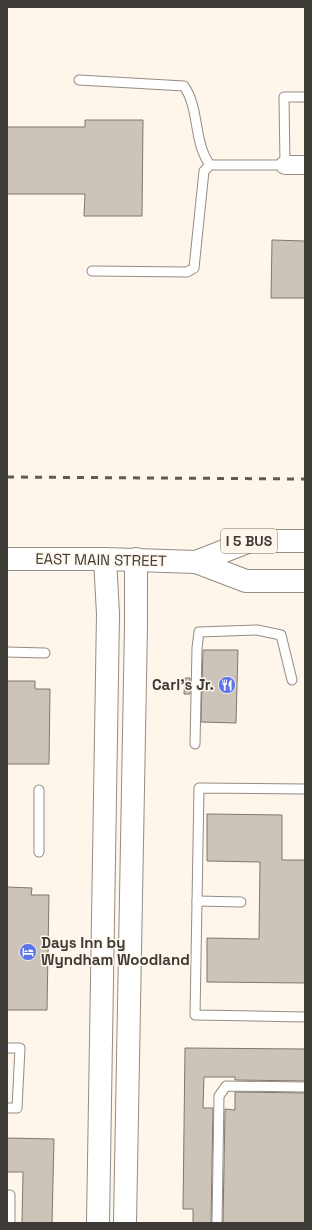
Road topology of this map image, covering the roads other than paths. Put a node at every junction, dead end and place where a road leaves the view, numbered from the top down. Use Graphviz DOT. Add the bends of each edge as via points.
graph roads {
  1 [pos="79,80"];
  2 [pos="305,97"];
  3 [pos="210,165"];
  4 [pos="284,165"];
  5 [pos="305,165"];
  6 [pos="92,271"];
  7 [pos="305,541"];
  8 [pos="105,558"];
  9 [pos="7,559"];
  10 [pos="136,559"];
  11 [pos="196,562"];
  12 [pos="305,581"];
  13 [pos="7,652"];
  14 [pos="45,653"];
  15 [pos="292,680"];
  16 [pos="195,744"];
  17 [pos="305,789"];
  18 [pos="39,790"];
  19 [pos="39,852"];
  20 [pos="197,901"];
  21 [pos="241,902"];
  22 [pos="305,1017"];
  23 [pos="7,1048"];
  24 [pos="305,1088"];
  25 [pos="7,1108"];
  26 [pos="7,1195"];
  27 [pos="10,1223"];
  28 [pos="98,1223"];
  29 [pos="125,1223"];
  30 [pos="217,1223"];
  1 -- 3 [label="lane" via="184,86 190,94 203,156"];
  2 -- 4 [label="lane" via="284,97"];
  3 -- 4 [label="lane"];
  3 -- 6 [label="lane" via="204,171 194,268 187,272"];
  4 -- 5 [label="street"];
  7 -- 11 [label="main road, EAST MAIN STREET / I 5 BUS" via="250,541"];
  8 -- 9 [label="main road, EAST MAIN STREET / I 5 BUS"];
  8 -- 10 [label="main road, EAST MAIN STREET / I 5 BUS"];
  8 -- 28 [label="main road" via="108,614"];
  10 -- 11 [label="main road, EAST MAIN STREET / I 5 BUS"];
  10 -- 29 [label="main road"];
  11 -- 12 [label="main road, EAST MAIN STREET / I 5 BUS" via="246,581"];
  13 -- 14 [label="lane"];
  15 -- 16 [label="lane" via="281,635 257,630 199,632"];
  17 -- 20 [label="lane" via="199,788"];
  18 -- 19 [label="lane"];
  20 -- 21 [label="lane"];
  20 -- 22 [label="lane" via="195,1015"];
  23 -- 25 [label="lane" via="20,1048 17,1108"];
  24 -- 30 [label="lane" via="226,1086 219,1096"];
  26 -- 27 [label="lane" via="10,1195"];
}
